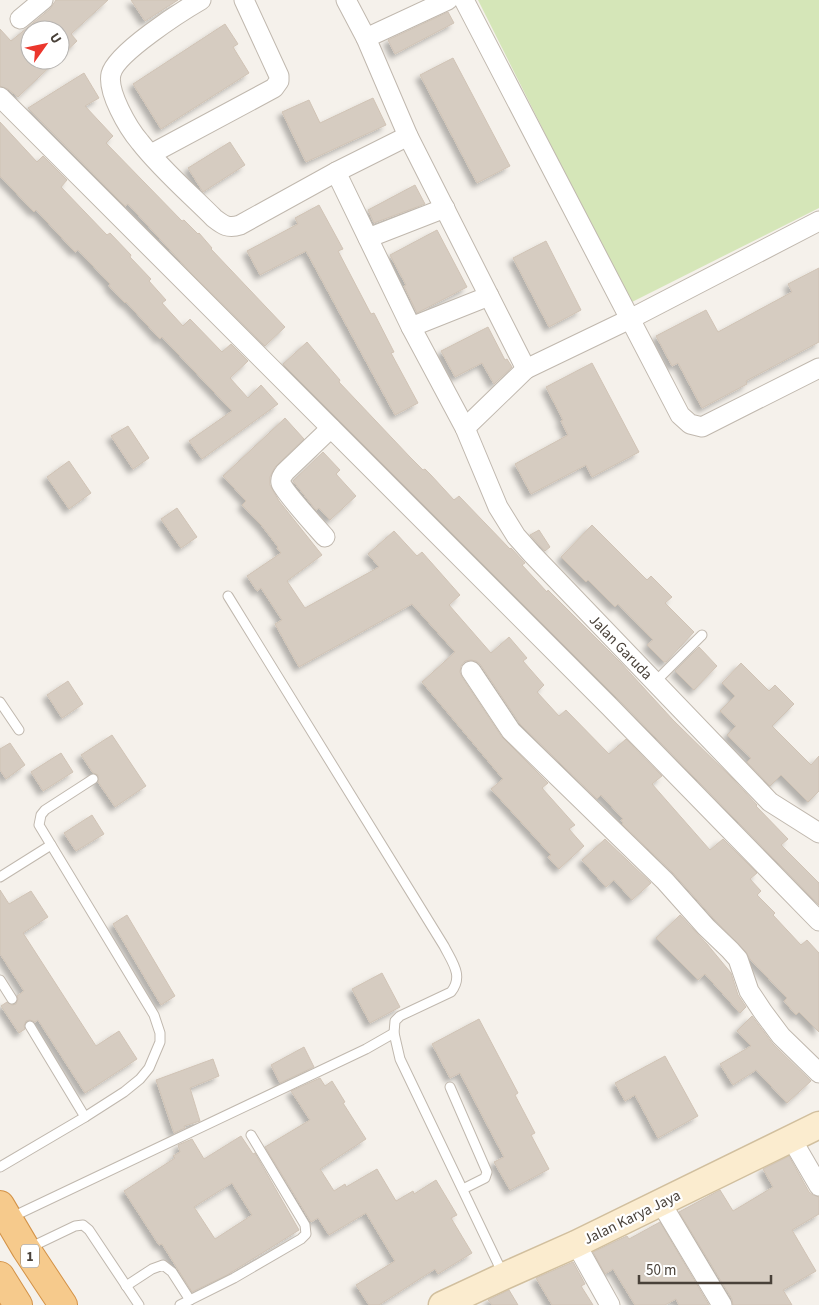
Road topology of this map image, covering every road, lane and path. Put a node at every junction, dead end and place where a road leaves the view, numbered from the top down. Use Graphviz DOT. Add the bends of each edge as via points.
graph roads {
  1 [pos="43,0"];
  2 [pos="201,0"];
  3 [pos="244,0"];
  4 [pos="346,0"];
  5 [pos="448,0"];
  6 [pos="464,0"];
  7 [pos="20,19"];
  8 [pos="366,38"];
  9 [pos="0,97"];
  10 [pos="408,136"];
  11 [pos="151,154"];
  12 [pos="336,172"];
  13 [pos="445,208"];
  14 [pos="819,221"];
  15 [pos="368,238"];
  16 [pos="489,296"];
  17 [pos="630,319"];
  18 [pos="411,327"];
  19 [pos="819,368"];
  20 [pos="526,369"];
  21 [pos="331,428"];
  22 [pos="465,428"];
  23 [pos="325,537"];
  24 [pos="228,596"];
  25 [pos="702,635"];
  26 [pos="471,671"];
  27 [pos="655,682"];
  28 [pos="0,702"];
  29 [pos="19,730"];
  30 [pos="93,779"];
  31 [pos="819,833"];
  32 [pos="51,845"];
  33 [pos="0,877"];
  34 [pos="819,921"];
  35 [pos="0,980"];
  36 [pos="12,999"];
  37 [pos="30,1026"];
  38 [pos="394,1033"];
  39 [pos="819,1073"];
  40 [pos="450,1087"];
  41 [pos="85,1117"];
  42 [pos="819,1125"];
  43 [pos="251,1134"];
  44 [pos="791,1138"];
  45 [pos="0,1167"];
  46 [pos="819,1186"];
  47 [pos="463,1190"];
  48 [pos="660,1203"];
  49 [pos="4,1212"];
  50 [pos="576,1244"];
  51 [pos="26,1249"];
  52 [pos="0,1276"];
  53 [pos="504,1276"];
  54 [pos="126,1286"];
  55 [pos="190,1300"];
  56 [pos="18,1305"];
  57 [pos="63,1305"];
  58 [pos="139,1305"];
  59 [pos="180,1305"];
  60 [pos="442,1305"];
  61 [pos="610,1305"];
  62 [pos="722,1305"];
  1 -- 7 [label="street"];
  2 -- 11 [label="street" via="125,55 111,73 111,90 126,122"];
  3 -- 11 [label="street" via="279,81 274,88"];
  4 -- 8 [label="street"];
  5 -- 8 [label="street"];
  6 -- 17 [label="street"];
  8 -- 10 [label="street"];
  9 -- 21 [label="street"];
  10 -- 12 [label="street"];
  10 -- 13 [label="street"];
  11 -- 12 [label="street" via="228,228 240,225"];
  12 -- 15 [label="street, Jalan Garuda"];
  13 -- 15 [label="street"];
  13 -- 16 [label="street"];
  14 -- 17 [label="street"];
  15 -- 18 [label="street, Jalan Garuda"];
  16 -- 18 [label="street"];
  16 -- 20 [label="street"];
  17 -- 19 [label="street" via="680,415 690,424 702,427"];
  17 -- 20 [label="street"];
  18 -- 22 [label="street, Jalan Garuda"];
  20 -- 22 [label="street"];
  21 -- 23 [label="street" via="281,477 287,492"];
  21 -- 34 [label="street"];
  22 -- 27 [label="street, Jalan Garuda" via="498,508 516,536"];
  24 -- 38 [label="lane" via="444,946 456,971 458,979 451,992 400,1016 395,1021"];
  25 -- 27 [label="lane"];
  26 -- 39 [label="street" via="511,731 665,881 738,959 749,991 763,1012 781,1036"];
  27 -- 31 [label="street, Jalan Garuda" via="770,802"];
  28 -- 29 [label="lane"];
  30 -- 32 [label="lane" via="51,805 41,815 39,825"];
  32 -- 33 [label="lane"];
  32 -- 41 [label="lane" via="154,1015 160,1033 160,1042 149,1068 124,1092"];
  35 -- 36 [label="lane"];
  37 -- 41 [label="lane"];
  38 -- 47 [label="lane" via="400,1059"];
  38 -- 49 [label="lane" via="366,1049"];
  40 -- 47 [label="lane" via="487,1172 485,1178"];
  41 -- 45 [label="lane"];
  42 -- 44 [label="main road, Jalan Karya Jaya"];
  43 -- 55 [label="lane" via="305,1225 306,1234 243,1273"];
  44 -- 46 [label="street"];
  44 -- 48 [label="main road, Jalan Karya Jaya"];
  47 -- 53 [label="lane"];
  48 -- 50 [label="main road, Jalan Karya Jaya"];
  48 -- 62 [label="street"];
  49 -- 51 [label="highway, 1"];
  50 -- 53 [label="main road, Jalan Karya Jaya"];
  50 -- 61 [label="street"];
  51 -- 54 [label="lane" via="83,1225"];
  51 -- 57 [label="highway, 1"];
  52 -- 56 [label="highway, 1"];
  53 -- 60 [label="main road, Jalan Karya Jaya"];
  54 -- 55 [label="lane" via="163,1265 172,1272"];
  54 -- 58 [label="lane"];
  55 -- 59 [label="lane"];
}
